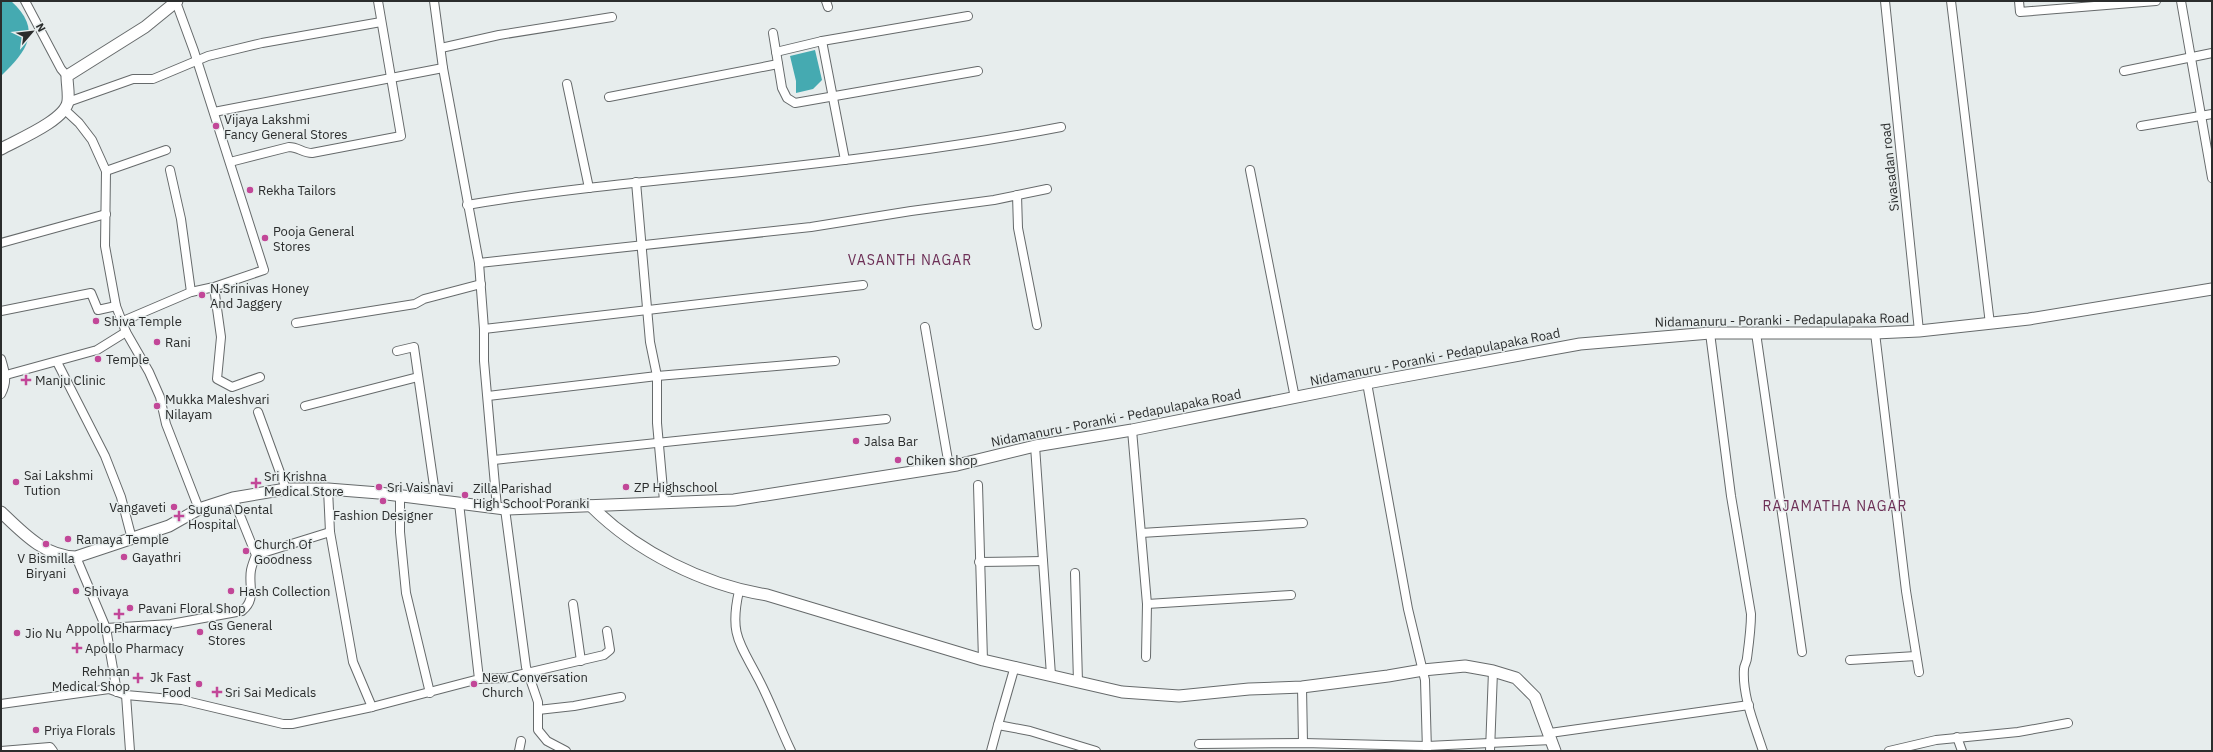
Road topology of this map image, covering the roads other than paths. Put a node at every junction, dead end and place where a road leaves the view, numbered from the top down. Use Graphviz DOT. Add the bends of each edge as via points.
graph roads {
  1 [pos="25,1"];
  2 [pos="378,1"];
  3 [pos="434,1"];
  4 [pos="1885,1"];
  5 [pos="1951,1"];
  6 [pos="2019,1"];
  7 [pos="2156,1"];
  8 [pos="2181,1"];
  9 [pos="176,2"];
  10 [pos="968,16"];
  11 [pos="612,17"];
  12 [pos="381,22"];
  13 [pos="773,33"];
  14 [pos="822,41"];
  15 [pos="441,48"];
  16 [pos="776,52"];
  17 [pos="2212,53"];
  18 [pos="2191,56"];
  19 [pos="197,60"];
  20 [pos="778,64"];
  21 [pos="443,68"];
  22 [pos="2124,71"];
  23 [pos="978,72"];
  24 [pos="67,76"];
  25 [pos="391,78"];
  26 [pos="567,84"];
  27 [pos="609,97"];
  28 [pos="832,97"];
  29 [pos="67,106"];
  30 [pos="214,112"];
  31 [pos="2212,114"];
  32 [pos="2201,116"];
  33 [pos="2141,126"];
  34 [pos="1061,127"];
  35 [pos="1,149"];
  36 [pos="166,150"];
  37 [pos="845,160"];
  38 [pos="230,162"];
  39 [pos="170,170"];
  40 [pos="1250,170"];
  41 [pos="106,171"];
  42 [pos="2212,178"];
  43 [pos="636,182"];
  44 [pos="589,188"];
  45 [pos="1047,189"];
  46 [pos="1017,195"];
  47 [pos="467,205"];
  48 [pos="106,214"];
  49 [pos="1,243"];
  50 [pos="642,246"];
  51 [pos="479,263"];
  52 [pos="481,284"];
  53 [pos="864,285"];
  54 [pos="214,287"];
  55 [pos="2212,289"];
  56 [pos="191,292"];
  57 [pos="116,306"];
  58 [pos="647,310"];
  59 [pos="1,311"];
  60 [pos="123,321"];
  61 [pos="296,323"];
  62 [pos="1990,324"];
  63 [pos="1037,325"];
  64 [pos="925,327"];
  65 [pos="484,329"];
  66 [pos="1919,331"];
  67 [pos="126,332"];
  68 [pos="1710,333"];
  69 [pos="1756,333"];
  70 [pos="1876,333"];
  71 [pos="397,351"];
  72 [pos="1,358"];
  73 [pos="57,362"];
  74 [pos="835,362"];
  75 [pos="6,375"];
  76 [pos="657,376"];
  77 [pos="418,377"];
  78 [pos="260,378"];
  79 [pos="1366,383"];
  80 [pos="1,394"];
  81 [pos="488,396"];
  82 [pos="1295,398"];
  83 [pos="304,406"];
  84 [pos="258,412"];
  85 [pos="886,419"];
  86 [pos="1132,430"];
  87 [pos="659,443"];
  88 [pos="1035,446"];
  89 [pos="494,460"];
  90 [pos="949,466"];
  91 [pos="978,485"];
  92 [pos="286,489"];
  93 [pos="328,489"];
  94 [pos="400,496"];
  95 [pos="233,498"];
  96 [pos="436,500"];
  97 [pos="664,501"];
  98 [pos="460,503"];
  99 [pos="591,506"];
  100 [pos="501,508"];
  101 [pos="200,509"];
  102 [pos="1,512"];
  103 [pos="1303,523"];
  104 [pos="330,532"];
  105 [pos="1141,533"];
  106 [pos="132,539"];
  107 [pos="256,555"];
  108 [pos="76,557"];
  109 [pos="1042,561"];
  110 [pos="979,562"];
  111 [pos="1075,573"];
  112 [pos="740,591"];
  113 [pos="1291,595"];
  114 [pos="573,604"];
  115 [pos="1147,604"];
  116 [pos="106,628"];
  117 [pos="607,631"];
  118 [pos="1802,652"];
  119 [pos="1916,656"];
  120 [pos="1146,658"];
  121 [pos="983,660"];
  122 [pos="1850,660"];
  123 [pos="581,661"];
  124 [pos="1015,666"];
  125 [pos="1423,670"];
  126 [pos="1492,671"];
  127 [pos="529,672"];
  128 [pos="1920,672"];
  129 [pos="1051,675"];
  130 [pos="479,679"];
  131 [pos="1078,682"];
  132 [pos="1302,687"];
  133 [pos="117,692"];
  134 [pos="430,693"];
  135 [pos="126,695"];
  136 [pos="621,697"];
  137 [pos="1,704"];
  138 [pos="1749,705"];
  139 [pos="372,707"];
  140 [pos="538,710"];
  141 [pos="2068,723"];
  142 [pos="998,725"];
  143 [pos="1551,736"];
  144 [pos="1957,737"];
  145 [pos="521,742"];
  146 [pos="1303,743"];
  147 [pos="1199,744"];
  148 [pos="1490,747"];
  149 [pos="1427,748"];
  150 [pos="1,751"];
  151 [pos="52,751"];
  152 [pos="130,751"];
  153 [pos="519,751"];
  154 [pos="566,751"];
  155 [pos="791,751"];
  156 [pos="991,751"];
  157 [pos="1096,751"];
  158 [pos="1555,751"];
  159 [pos="1763,751"];
  160 [pos="1889,751"];
  161 [pos="1962,751"];
  1 -- 24 [label="street"];
  2 -- 12 [label="street"];
  3 -- 15 [label="street"];
  4 -- 66 [label="street, Sivasadan road"];
  5 -- 62 [label="street"];
  6 -- 7 [label="street" via="2020,12"];
  8 -- 18 [label="street"];
  9 -- 19 [label="street"];
  9 -- 24 [label="main road" via="146,27"];
  10 -- 14 [label="street"];
  11 -- 15 [label="street" via="499,35"];
  12 -- 19 [label="street" via="262,43"];
  12 -- 25 [label="street"];
  13 -- 16 [label="street"];
  14 -- 16 [label="street"];
  14 -- 28 [label="street"];
  15 -- 21 [label="street"];
  16 -- 20 [label="street"];
  17 -- 18 [label="street"];
  18 -- 22 [label="street"];
  18 -- 32 [label="street"];
  19 -- 29 [label="street" via="153,79 133,79"];
  19 -- 30 [label="street"];
  20 -- 27 [label="street"];
  20 -- 28 [label="street" via="782,88 789,101 795,103"];
  21 -- 25 [label="street"];
  21 -- 47 [label="street"];
  23 -- 28 [label="street"];
  24 -- 29 [label="main road"];
  25 -- 30 [label="street"];
  25 -- 38 [label="street" via="401,136 312,153 289,146"];
  26 -- 44 [label="street"];
  28 -- 37 [label="street"];
  29 -- 35 [label="main road" via="54,120"];
  29 -- 41 [label="street" via="92,140"];
  30 -- 38 [label="street"];
  31 -- 32 [label="street"];
  32 -- 33 [label="street"];
  32 -- 42 [label="street"];
  34 -- 37 [label="street"];
  36 -- 41 [label="street"];
  37 -- 43 [label="street"];
  38 -- 54 [label="street" via="264,270"];
  39 -- 56 [label="street" via="181,219"];
  40 -- 82 [label="street"];
  41 -- 48 [label="street"];
  43 -- 44 [label="street"];
  43 -- 50 [label="street"];
  44 -- 47 [label="street" via="538,193"];
  45 -- 46 [label="street"];
  46 -- 50 [label="street" via="811,227"];
  46 -- 63 [label="street" via="1018,228"];
  47 -- 51 [label="street"];
  48 -- 49 [label="street"];
  48 -- 57 [label="street" via="105,246"];
  50 -- 51 [label="street"];
  50 -- 58 [label="street"];
  51 -- 52 [label="street"];
  52 -- 61 [label="street" via="424,299 415,304"];
  52 -- 65 [label="street"];
  53 -- 58 [label="street"];
  54 -- 56 [label="street"];
  54 -- 78 [label="street" via="221,337 218,379 232,387"];
  55 -- 62 [label="main road, Nidamanuru - Poranki - Pedapulapaka Road"];
  56 -- 60 [label="street"];
  57 -- 59 [label="street" via="98,310 91,293"];
  57 -- 60 [label="street"];
  58 -- 65 [label="street"];
  58 -- 76 [label="street"];
  60 -- 67 [label="street"];
  62 -- 66 [label="main road, Nidamanuru - Poranki - Pedapulapaka Road"];
  64 -- 90 [label="street"];
  65 -- 81 [label="street"];
  66 -- 70 [label="main road, Nidamanuru - Poranki - Pedapulapaka Road"];
  67 -- 73 [label="street" via="98,350"];
  67 -- 101 [label="street" via="160,397 171,438"];
  68 -- 69 [label="main road, Nidamanuru - Poranki - Pedapulapaka Road"];
  68 -- 79 [label="main road, Nidamanuru - Poranki - Pedapulapaka Road" via="1580,344"];
  68 -- 138 [label="street" via="1731,496 1751,614 1744,667"];
  69 -- 70 [label="main road, Nidamanuru - Poranki - Pedapulapaka Road"];
  69 -- 118 [label="street"];
  70 -- 119 [label="street"];
  71 -- 77 [label="street" via="414,347"];
  72 -- 75 [label="street"];
  73 -- 75 [label="street"];
  73 -- 106 [label="street" via="105,456 121,497"];
  74 -- 76 [label="street"];
  75 -- 80 [label="street" via="6,385"];
  76 -- 81 [label="street"];
  76 -- 87 [label="street"];
  77 -- 83 [label="street"];
  77 -- 96 [label="street"];
  79 -- 82 [label="main road, Nidamanuru - Poranki - Pedapulapaka Road"];
  79 -- 125 [label="street" via="1408,609"];
  81 -- 89 [label="street"];
  82 -- 86 [label="main road, Nidamanuru - Poranki - Pedapulapaka Road"];
  84 -- 92 [label="street"];
  85 -- 87 [label="street"];
  86 -- 88 [label="main road, Nidamanuru - Poranki - Pedapulapaka Road"];
  86 -- 105 [label="street"];
  87 -- 89 [label="street"];
  87 -- 97 [label="street"];
  88 -- 90 [label="main road, Nidamanuru - Poranki - Pedapulapaka Road"];
  88 -- 109 [label="street"];
  89 -- 100 [label="street"];
  90 -- 97 [label="main road, Nidamanuru - Poranki - Pedapulapaka Road" via="734,500"];
  91 -- 110 [label="street"];
  92 -- 93 [label="main road, Nidamanuru - Poranki - Pedapulapaka Road"];
  92 -- 95 [label="main road, Nidamanuru - Poranki - Pedapulapaka Road"];
  93 -- 94 [label="main road, Nidamanuru - Poranki - Pedapulapaka Road"];
  93 -- 104 [label="street"];
  94 -- 96 [label="main road, Nidamanuru - Poranki - Pedapulapaka Road"];
  94 -- 134 [label="street" via="400,532 406,593"];
  95 -- 101 [label="main road, Nidamanuru - Poranki - Pedapulapaka Road"];
  95 -- 107 [label="street"];
  96 -- 98 [label="main road, Nidamanuru - Poranki - Pedapulapaka Road"];
  97 -- 99 [label="main road, Nidamanuru - Poranki - Pedapulapaka Road"];
  98 -- 100 [label="main road, Nidamanuru - Poranki - Pedapulapaka Road"];
  98 -- 130 [label="street"];
  99 -- 100 [label="main road, Nidamanuru - Poranki - Pedapulapaka Road"];
  99 -- 112 [label="main road" via="605,520 669,562 705,580"];
  100 -- 127 [label="street" via="526,667"];
  101 -- 106 [label="main road, Nidamanuru - Poranki - Pedapulapaka Road" via="169,526"];
  102 -- 108 [label="main road, Nidamanuru - Poranki - Pedapulapaka Road" via="32,541 48,551"];
  103 -- 105 [label="street"];
  104 -- 107 [label="street"];
  104 -- 139 [label="street" via="354,662"];
  105 -- 115 [label="street"];
  106 -- 108 [label="main road, Nidamanuru - Poranki - Pedapulapaka Road"];
  107 -- 116 [label="street" via="251,571 252,598 242,611 170,624"];
  108 -- 116 [label="street"];
  109 -- 110 [label="street"];
  109 -- 129 [label="street"];
  110 -- 121 [label="street"];
  111 -- 131 [label="street"];
  112 -- 121 [label="main road" via="767,595"];
  112 -- 155 [label="street" via="734,614 737,637"];
  113 -- 115 [label="street"];
  114 -- 123 [label="street"];
  115 -- 120 [label="street"];
  116 -- 133 [label="street"];
  117 -- 123 [label="street" via="610,650 608,653"];
  119 -- 122 [label="street"];
  119 -- 128 [label="street"];
  121 -- 124 [label="main road"];
  123 -- 127 [label="street"];
  124 -- 129 [label="main road"];
  124 -- 142 [label="street"];
  125 -- 126 [label="main road" via="1465,666"];
  125 -- 132 [label="main road"];
  125 -- 149 [label="street"];
  126 -- 143 [label="main road" via="1516,678 1524,684 1535,697"];
  126 -- 148 [label="street"];
  127 -- 130 [label="street" via="505,678"];
  127 -- 140 [label="street" via="537,693"];
  129 -- 131 [label="main road"];
  130 -- 134 [label="street"];
  131 -- 132 [label="main road" via="1122,692 1179,696"];
  132 -- 146 [label="street"];
  133 -- 135 [label="street"];
  133 -- 137 [label="street" via="109,689"];
  134 -- 139 [label="street"];
  135 -- 139 [label="street" via="182,700 283,724 303,723"];
  135 -- 152 [label="street"];
  136 -- 140 [label="street"];
  138 -- 143 [label="street"];
  138 -- 159 [label="street"];
  140 -- 154 [label="street" via="537,724 540,734"];
  141 -- 144 [label="street" via="2018,732"];
  142 -- 156 [label="street"];
  142 -- 157 [label="street" via="1030,731"];
  143 -- 148 [label="street"];
  143 -- 158 [label="main road"];
  144 -- 160 [label="street"];
  144 -- 161 [label="street"];
  145 -- 153 [label="street"];
  146 -- 147 [label="street"];
  146 -- 149 [label="street"];
  148 -- 149 [label="street"];
  150 -- 151 [label="street" via="41,747 50,747"];
}
